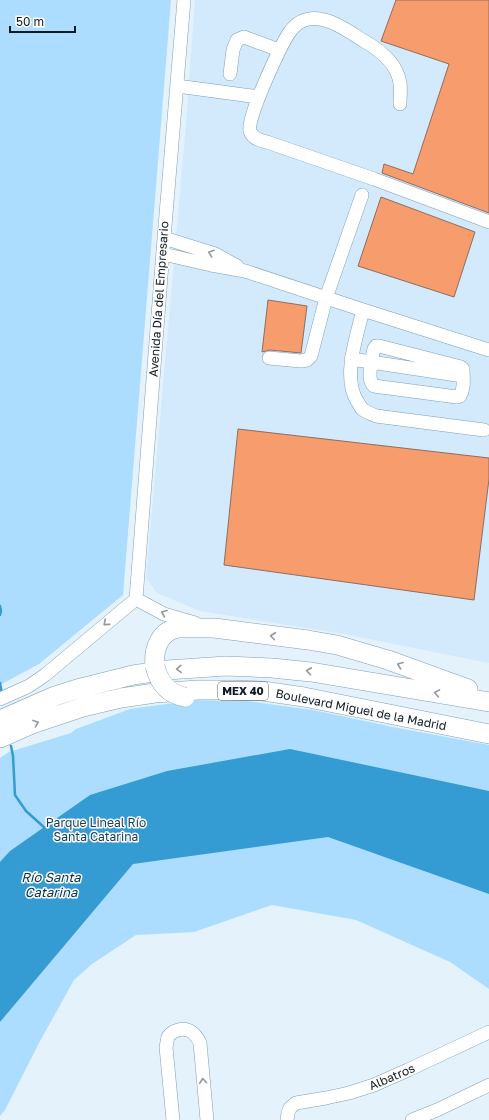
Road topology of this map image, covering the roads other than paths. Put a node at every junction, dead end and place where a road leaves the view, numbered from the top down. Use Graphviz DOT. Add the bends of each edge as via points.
graph roads {
  1 [pos="184,0"];
  2 [pos="279,50"];
  3 [pos="230,74"];
  4 [pos="177,86"];
  5 [pos="259,96"];
  6 [pos="400,104"];
  7 [pos="362,195"];
  8 [pos="489,222"];
  9 [pos="164,238"];
  10 [pos="163,254"];
  11 [pos="245,271"];
  12 [pos="326,298"];
  13 [pos="362,310"];
  14 [pos="489,350"];
  15 [pos="268,358"];
  16 [pos="351,359"];
  17 [pos="372,363"];
  18 [pos="484,430"];
  19 [pos="136,599"];
  20 [pos="214,628"];
  21 [pos="489,697"];
  22 [pos="0,699"];
  23 [pos="489,702"];
  24 [pos="0,720"];
  25 [pos="454,728"];
  26 [pos="489,734"];
  27 [pos="0,738"];
  28 [pos="489,1032"];
  29 [pos="489,1085"];
  30 [pos="289,1114"];
  31 [pos="173,1120"];
  32 [pos="207,1120"];
  33 [pos="412,1120"];
  1 -- 4 [label="street, Avenida Día del Empresario"];
  2 -- 3 [label="street" via="244,37 237,40"];
  2 -- 5 [label="street"];
  2 -- 6 [label="street" via="290,32 306,19 316,18 335,24 375,47 387,57 396,70 400,83"];
  4 -- 5 [label="street"];
  4 -- 9 [label="street, Avenida Día del Empresario"];
  5 -- 8 [label="street" via="249,124 249,130 257,140"];
  7 -- 12 [label="street"];
  9 -- 10 [label="street, Avenida Día del Empresario"];
  11 -- 9 [label="street, one-way" via="216,254"];
  10 -- 11 [label="street"];
  10 -- 19 [label="street, Avenida Día del Empresario"];
  11 -- 12 [label="street"];
  12 -- 13 [label="street"];
  12 -- 15 [label="street" via="307,360"];
  13 -- 14 [label="street"];
  13 -- 16 [label="street"];
  16 -- 17 [label="street"];
  16 -- 18 [label="street" via="351,388 362,408 376,416"];
  17 -- 17 [label="street" via="370,378 374,386 457,397 462,394 461,367 379,346 374,349"];
  20 -- 19 [label="street, one-way" via="164,614"];
  19 -- 22 [label="street, one-way" via="45,675"];
  21 -- 20 [label="highway, one-way" via="344,646"];
  20 -- 25 [label="highway, bridge" via="179,628 170,630 160,640 155,651 156,672 160,680 177,696 268,703 420,732"];
  23 -- 24 [label="highway, MEX 40, one-way" via="311,672 226,666 132,675 55,696"];
  25 -- 26 [label="highway, Boulevard Miguel de la Madrid / MEX 40"];
  27 -- 25 [label="highway, Boulevard Miguel de la Madrid / MEX 40, one-way" via="83,707 121,698 198,690 270,692 304,697"];
  28 -- 30 [label="street, Albatros" via="374,1085 341,1095 296,1103"];
  29 -- 33 [label="street"];
  32 -- 31 [label="street, one-way" via="200,1043 197,1036 183,1028 174,1031 168,1037 166,1047"];
}
